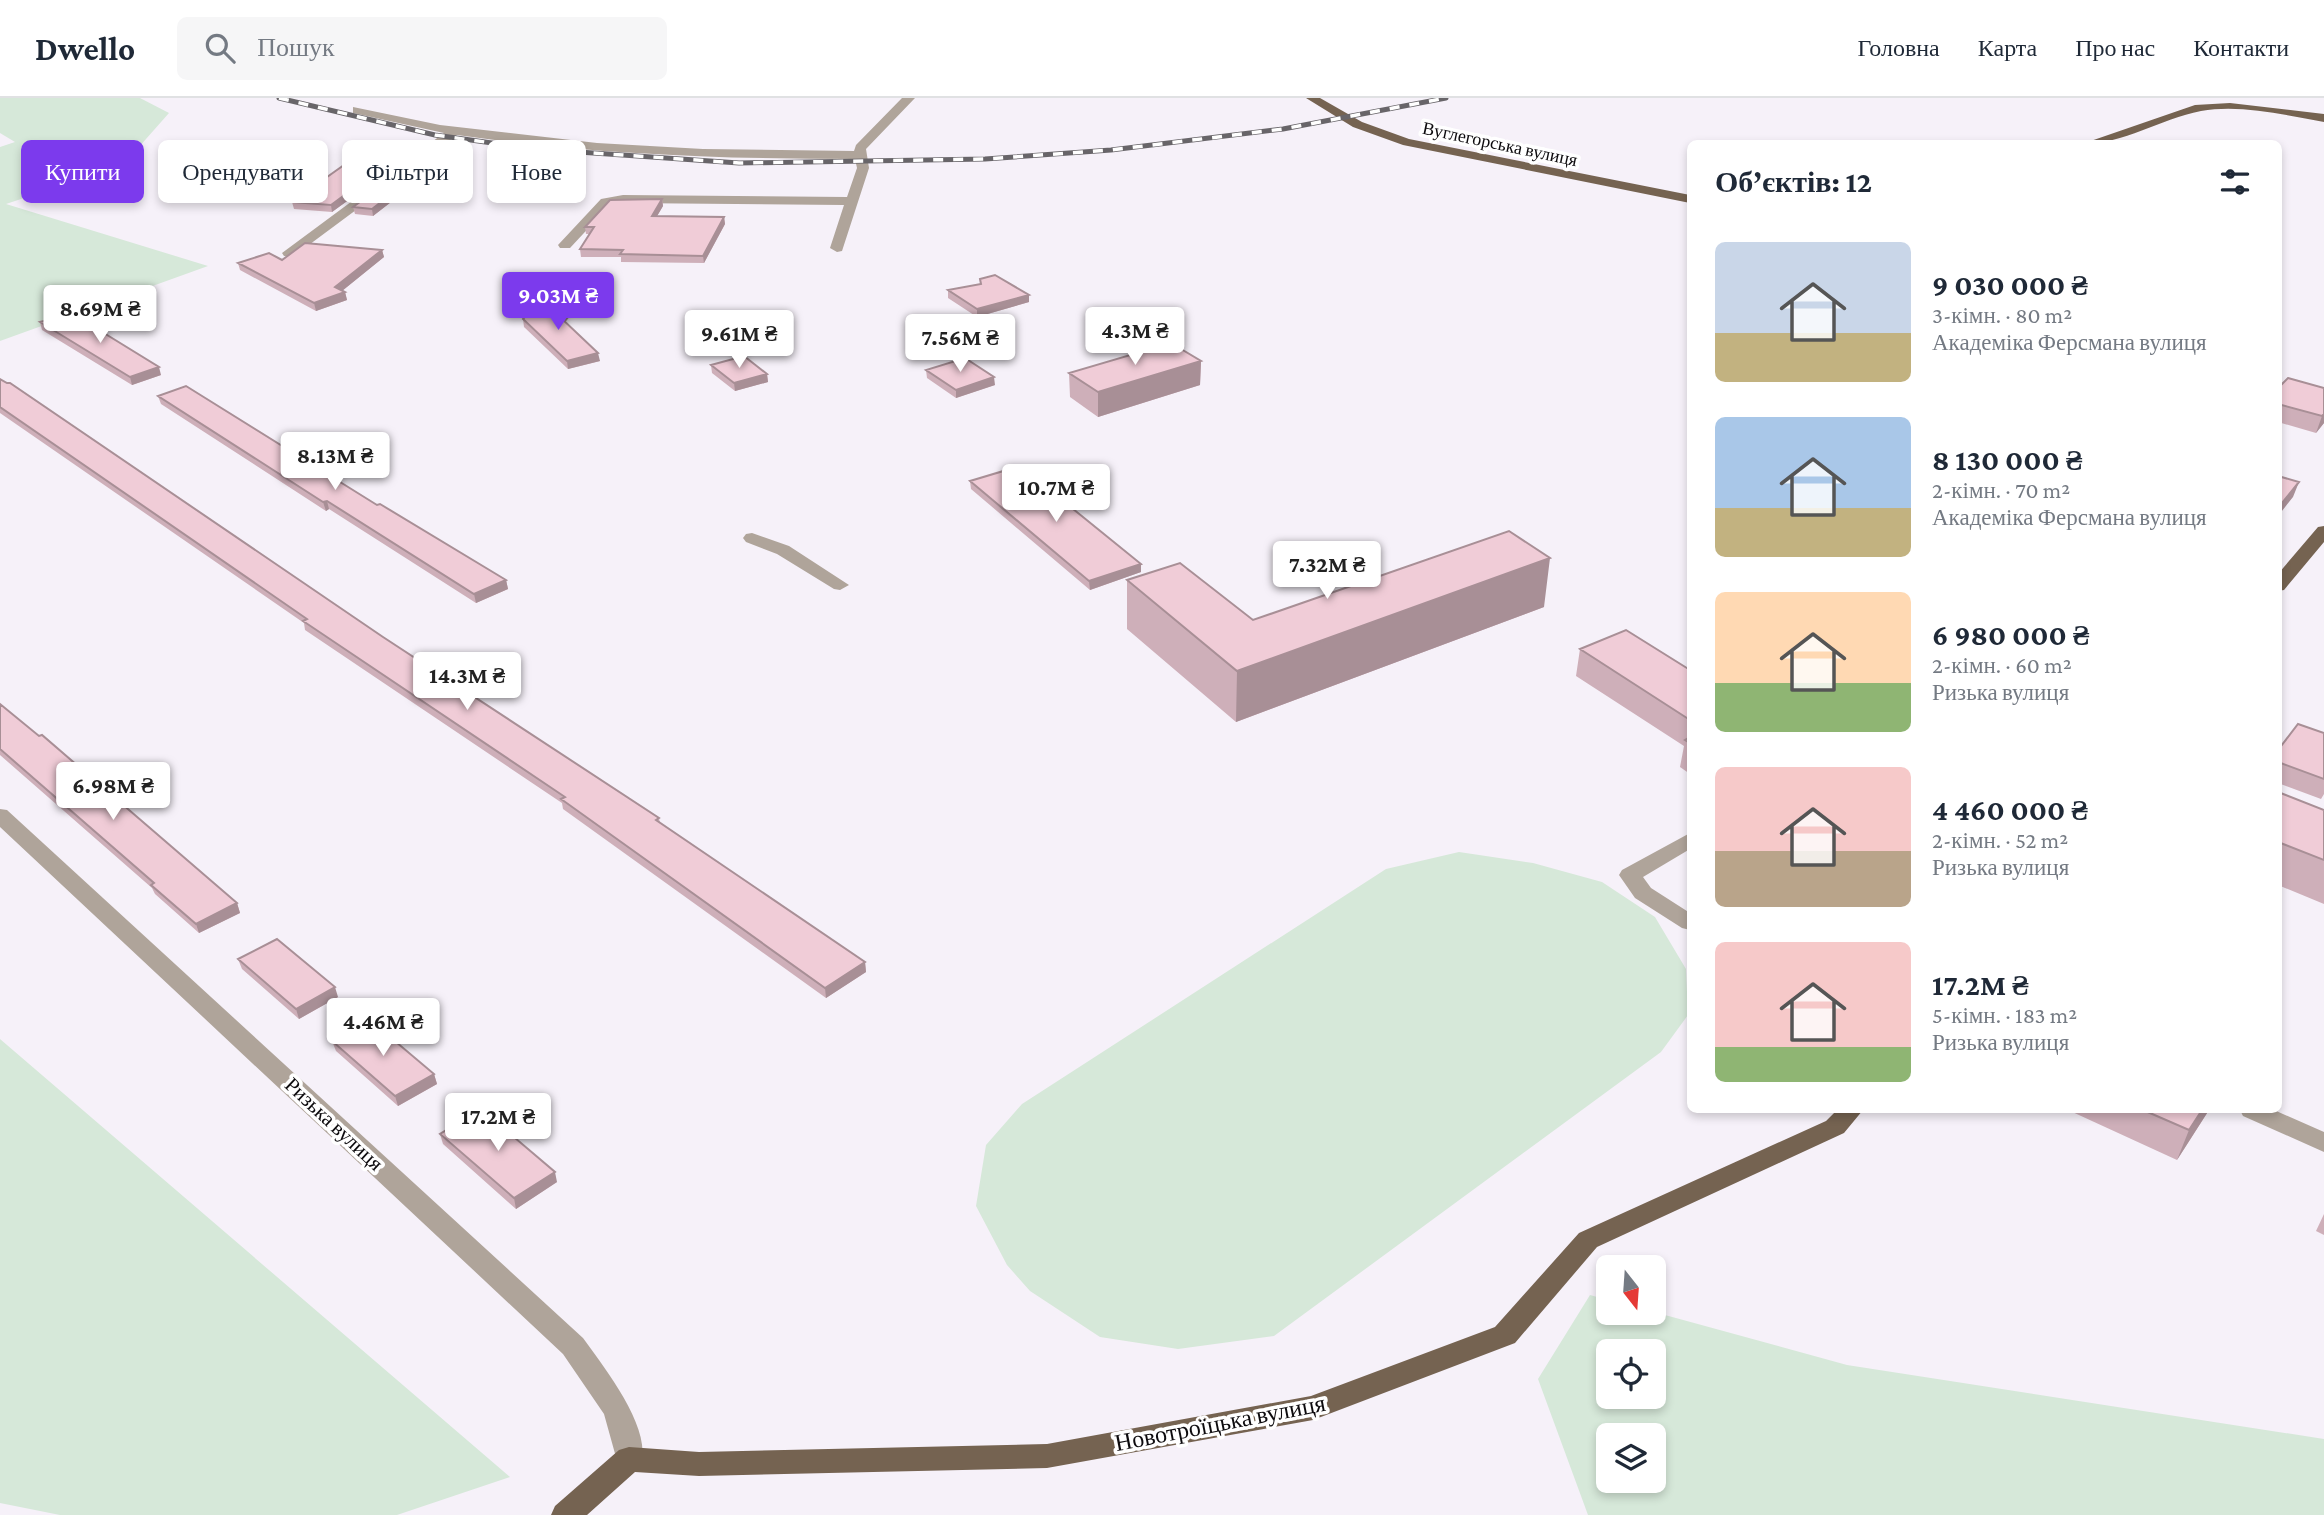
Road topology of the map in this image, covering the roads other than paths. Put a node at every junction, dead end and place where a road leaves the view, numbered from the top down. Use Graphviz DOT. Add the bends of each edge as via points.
graph roads {
  1 [pos="909,98"];
  2 [pos="1312,98"];
  3 [pos="356,110"];
  4 [pos="2324,118"];
  5 [pos="455,131"];
  6 [pos="2100,140"];
  7 [pos="862,162"];
  8 [pos="1687,198"];
  9 [pos="852,201"];
  10 [pos="565,245"];
  11 [pos="837,248"];
  12 [pos="289,253"];
  13 [pos="2324,531"];
  14 [pos="752,538"];
  15 [pos="2282,581"];
  16 [pos="840,584"];
  17 [pos="0,815"];
  18 [pos="1687,842"];
  19 [pos="1687,921"];
  20 [pos="1848,1113"];
  21 [pos="2259,1113"];
  22 [pos="2324,1143"];
  23 [pos="629,1460"];
  24 [pos="566,1515"];
  1 -- 7 [label="street" via="860,148"];
  2 -- 8 [label="main road, Вуглегорська вулиця" via="1340,118 1407,142"];
  3 -- 5 [label="street"];
  4 -- 6 [label="main road" via="2216,106"];
  5 -- 7 [label="street" via="734,156"];
  5 -- 12 [label="street"];
  7 -- 9 [label="street"];
  9 -- 10 [label="street" via="623,198 606,202"];
  9 -- 11 [label="street"];
  13 -- 15 [label="main road"];
  14 -- 16 [label="street" via="783,550"];
  17 -- 23 [label="street, Ризька вулиця" via="573,1346 618,1411"];
  18 -- 19 [label="street" via="1630,875 1643,893"];
  20 -- 23 [label="main road, Новотроїцька вулиця" via="1835,1127 1588,1240 1505,1335 1313,1408 1047,1456 699,1464"];
  21 -- 22 [label="street"];
  23 -- 24 [label="main road"];
}
